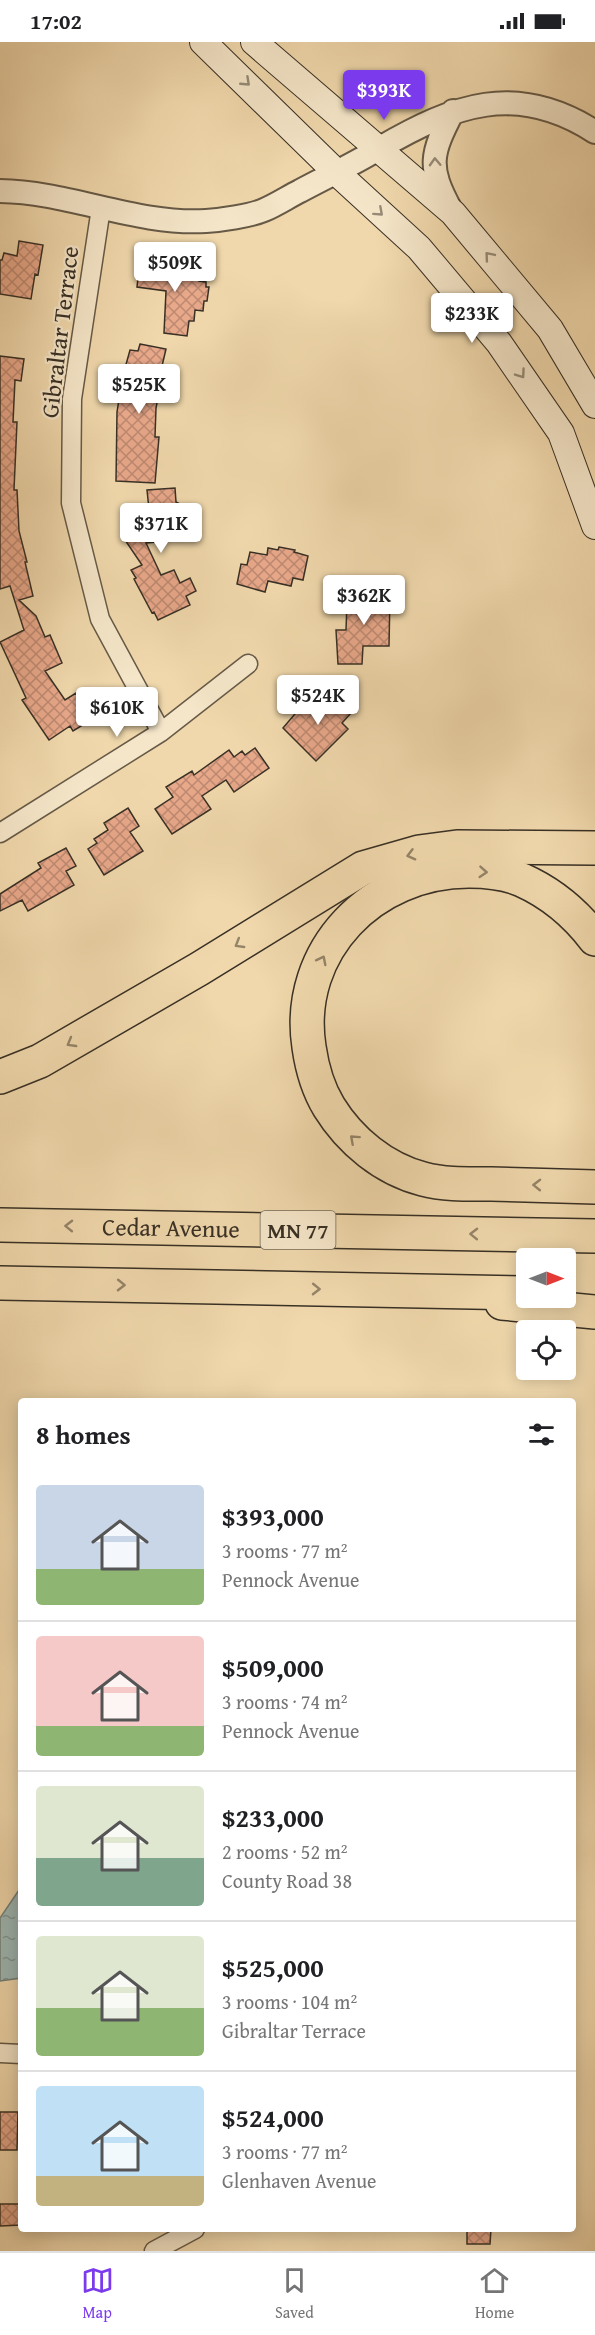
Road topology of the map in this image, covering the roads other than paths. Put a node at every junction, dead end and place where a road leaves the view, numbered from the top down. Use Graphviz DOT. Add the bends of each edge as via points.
graph roads {
  1 [pos="203,42"];
  2 [pos="254,42"];
  3 [pos="453,111"];
  4 [pos="595,132"];
  5 [pos="380,149"];
  6 [pos="336,172"];
  7 [pos="0,191"];
  8 [pos="101,208"];
  9 [pos="453,213"];
  10 [pos="595,405"];
  11 [pos="595,525"];
  12 [pos="248,664"];
  13 [pos="161,732"];
  14 [pos="0,833"];
  15 [pos="595,848"];
  16 [pos="595,939"];
  17 [pos="0,1077"];
  18 [pos="595,1186"];
  19 [pos="0,1225"];
  20 [pos="595,1236"];
  21 [pos="0,1283"];
  22 [pos="378,1290"];
  23 [pos="516,1293"];
  24 [pos="576,1294"];
  25 [pos="595,1295"];
  26 [pos="595,1312"];
  27 [pos="0,2053"];
  28 [pos="18,2054"];
  29 [pos="189,2232"];
  30 [pos="154,2251"];
  1 -- 6 [label="main road, one-way"];
  2 -- 5 [label="main road"];
  3 -- 4 [label="street" via="499,103 543,107"];
  3 -- 5 [label="street"];
  9 -- 3 [label="street, one-way" via="438,187 434,158"];
  5 -- 6 [label="street"];
  5 -- 9 [label="main road"];
  6 -- 8 [label="street" via="262,211 206,221 157,220"];
  6 -- 11 [label="main road, one-way" via="419,248 500,343 561,433"];
  7 -- 8 [label="street" via="27,191"];
  8 -- 13 [label="street, Gibraltar Terrace" via="72,399 71,503 100,619"];
  10 -- 9 [label="main road, one-way" via="550,329"];
  12 -- 13 [label="street"];
  13 -- 14 [label="street"];
  15 -- 17 [label="highway, one-way" via="457,847 419,852 363,868 40,1061"];
  18 -- 16 [label="highway, one-way" via="454,1184 424,1180 395,1169 369,1153 342,1128 322,1095 311,1062 306,1028 319,962 336,935 360,910 387,891 425,876 486,871 521,879 572,913"];
  20 -- 19 [label="highway, Cedar Avenue / MN 77, one-way"];
  21 -- 22 [label="highway, one-way"];
  22 -- 23 [label="highway"];
  22 -- 26 [label="highway"];
  24 -- 25 [label="highway"];
  27 -- 28 [label="street"];
  29 -- 30 [label="street"];
}
